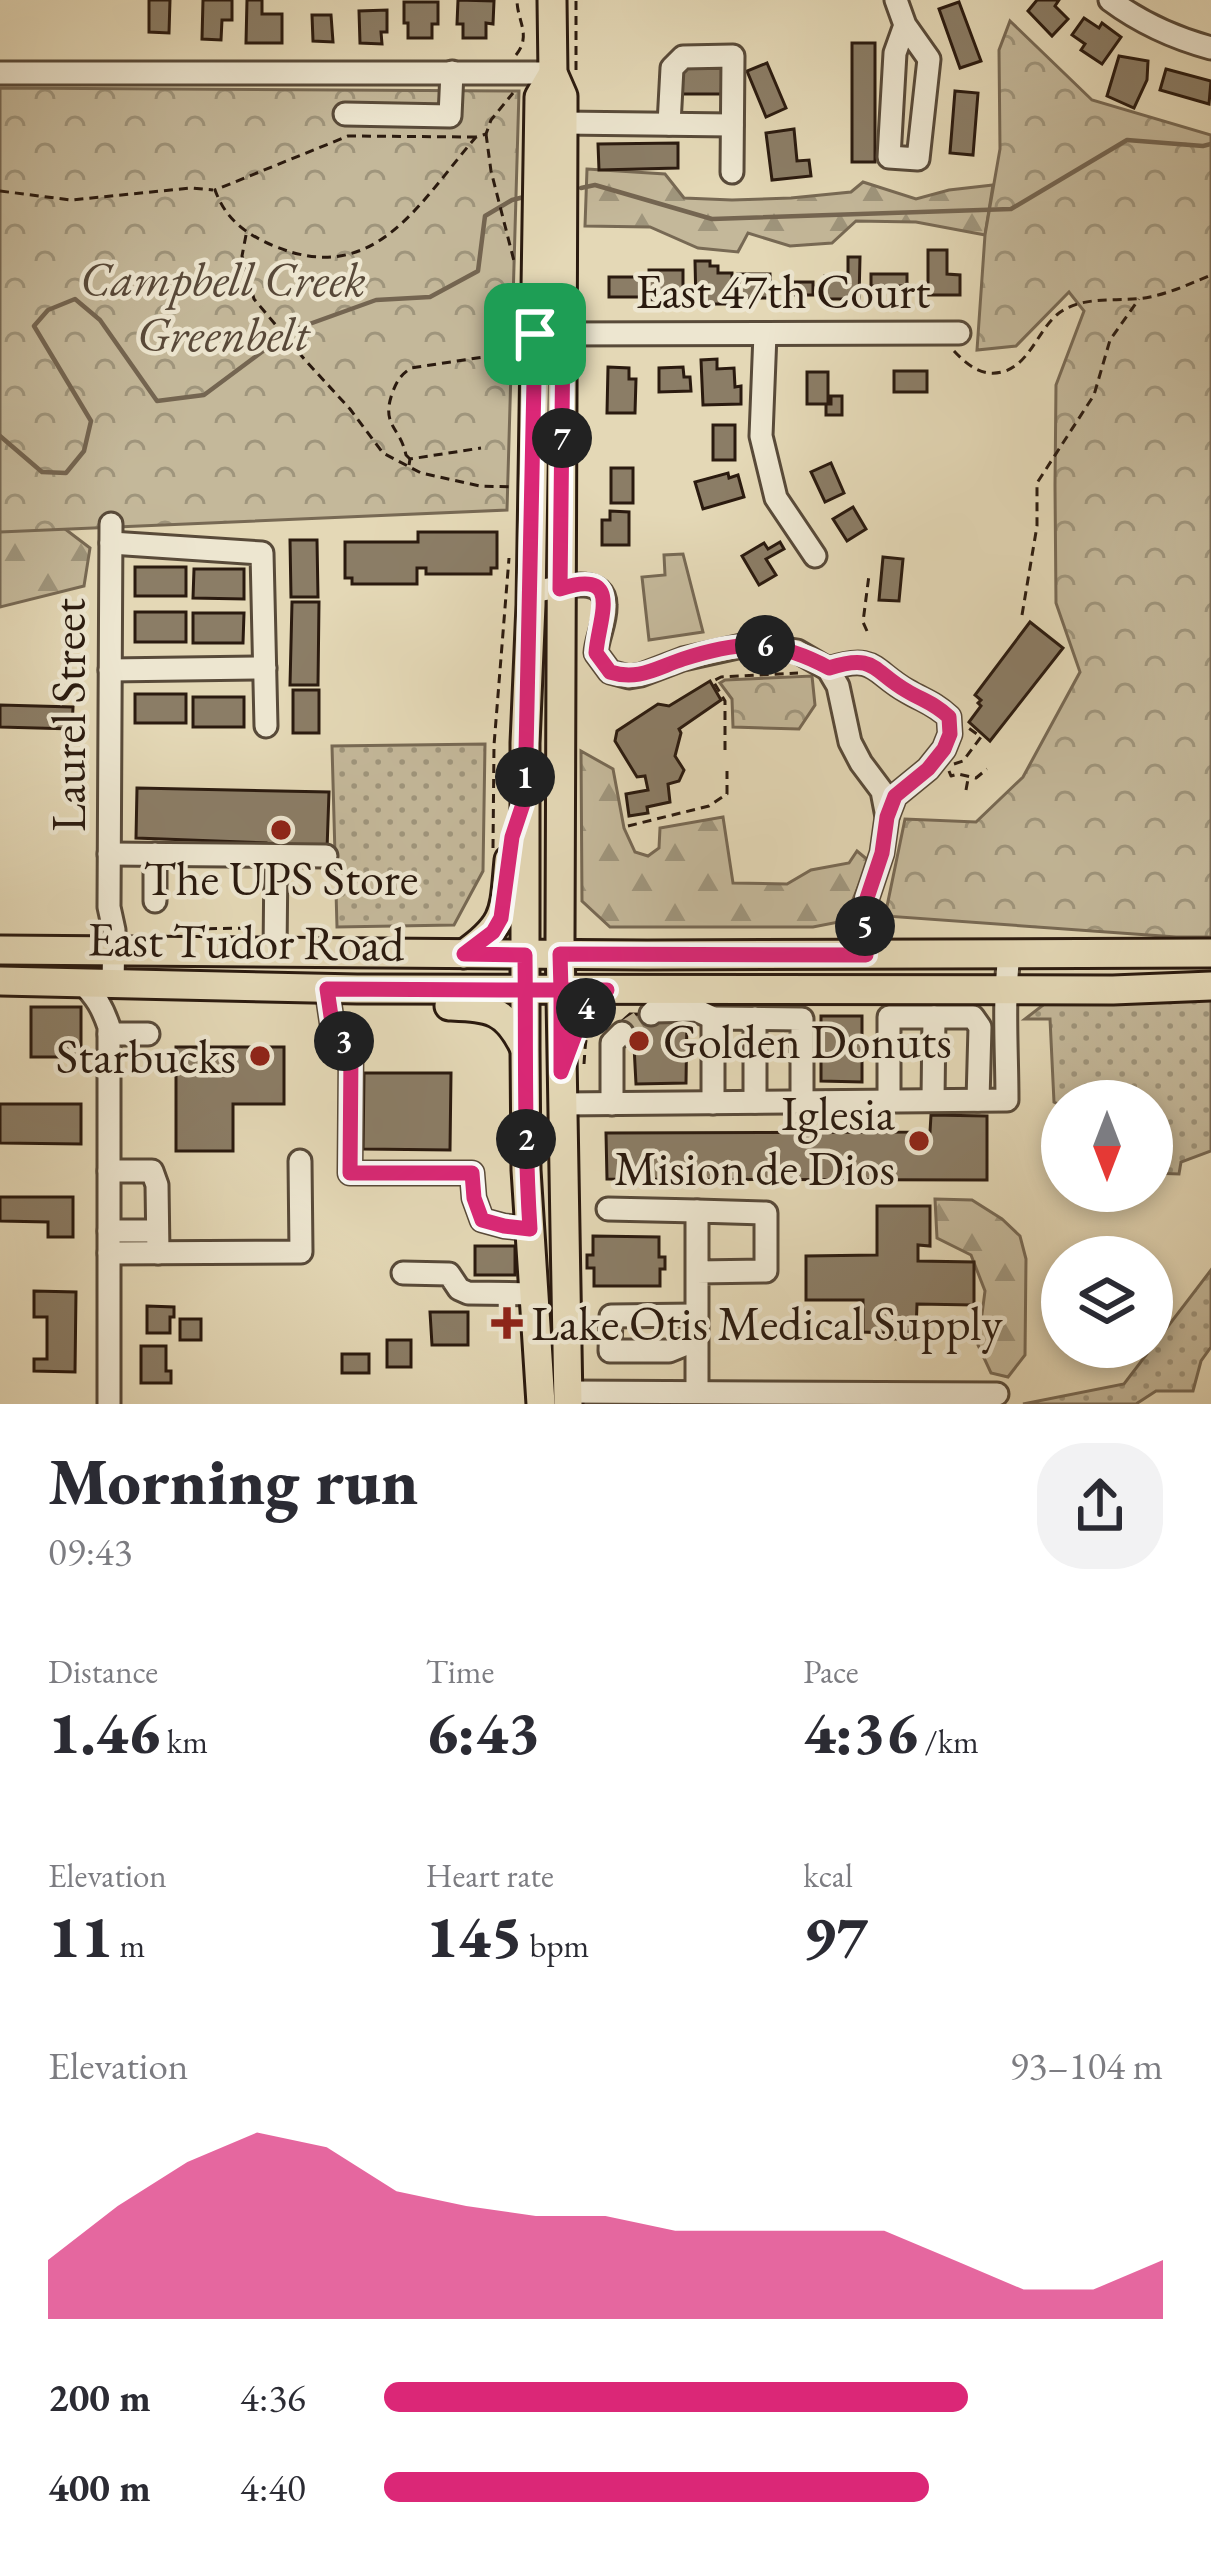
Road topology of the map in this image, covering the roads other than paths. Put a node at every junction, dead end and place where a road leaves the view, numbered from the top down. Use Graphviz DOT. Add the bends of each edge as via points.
graph roads {
  1 [pos="552,0"];
  2 [pos="896,0"];
  3 [pos="1111,0"];
  4 [pos="1142,9"];
  5 [pos="904,25"];
  6 [pos="1211,48"];
  7 [pos="452,72"];
  8 [pos="0,73"];
  9 [pos="564,77"];
  10 [pos="345,114"];
  11 [pos="563,123"];
  12 [pos="669,124"];
  13 [pos="732,125"];
  14 [pos="550,165"];
  15 [pos="732,172"];
  16 [pos="950,333"];
  17 [pos="765,334"];
  18 [pos="540,340"];
  19 [pos="815,556"];
  20 [pos="545,591"];
  21 [pos="265,668"];
  22 [pos="110,670"];
  23 [pos="829,670"];
  24 [pos="266,726"];
  25 [pos="525,798"];
  26 [pos="887,817"];
  27 [pos="109,854"];
  28 [pos="155,854"];
  29 [pos="276,856"];
  30 [pos="326,856"];
  31 [pos="155,901"];
  32 [pos="560,902"];
  33 [pos="109,907"];
  34 [pos="0,950"];
  35 [pos="75,952"];
  36 [pos="113,952"];
  37 [pos="1211,953"];
  38 [pos="275,954"];
  39 [pos="464,954"];
  40 [pos="560,954"];
  41 [pos="525,955"];
  42 [pos="647,955"];
  43 [pos="866,955"];
  44 [pos="1009,955"];
  45 [pos="0,981"];
  46 [pos="82,983"];
  47 [pos="126,985"];
  48 [pos="1211,986"];
  49 [pos="327,989"];
  50 [pos="357,989"];
  51 [pos="525,990"];
  52 [pos="561,990"];
  53 [pos="607,990"];
  54 [pos="1005,990"];
  55 [pos="1037,990"];
  56 [pos="651,1014"];
  57 [pos="934,1017"];
  58 [pos="713,1018"];
  59 [pos="755,1018"];
  60 [pos="1008,1020"];
  61 [pos="109,1030"];
  62 [pos="622,1033"];
  63 [pos="148,1034"];
  64 [pos="525,1049"];
  65 [pos="561,1072"];
  66 [pos="889,1100"];
  67 [pos="934,1100"];
  68 [pos="978,1100"];
  69 [pos="713,1102"];
  70 [pos="755,1102"];
  71 [pos="802,1102"];
  72 [pos="612,1103"];
  73 [pos="562,1104"];
  74 [pos="300,1161"];
  75 [pos="109,1171"];
  76 [pos="608,1209"];
  77 [pos="697,1211"];
  78 [pos="530,1229"];
  79 [pos="109,1242"];
  80 [pos="158,1242"];
  81 [pos="697,1272"];
  82 [pos="403,1274"];
  83 [pos="536,1301"];
  84 [pos="695,1316"];
  85 [pos="696,1340"];
  86 [pos="697,1392"];
  87 [pos="997,1394"];
  88 [pos="568,1398"];
  89 [pos="733,1398"];
  90 [pos="928,1398"];
  91 [pos="109,1404"];
  92 [pos="541,1404"];
  1 -- 9 [label="main road"];
  2 -- 5 [label="street"];
  3 -- 4 [label="street"];
  4 -- 6 [label="street" via="1179,38"];
  5 -- 5 [label="street" via="889,157 918,159 929,59"];
  7 -- 8 [label="street"];
  7 -- 9 [label="street"];
  7 -- 10 [label="street" via="450,116"];
  9 -- 11 [label="main road"];
  9 -- 14 [label="main road" via="539,97"];
  11 -- 12 [label="street"];
  11 -- 14 [label="main road"];
  12 -- 13 [label="street"];
  12 -- 13 [label="street" via="672,68 683,57 733,56"];
  13 -- 15 [label="street"];
  14 -- 18 [label="main road"];
  16 -- 17 [label="street, East 47th Court"];
  17 -- 18 [label="street, East 47th Court"];
  17 -- 19 [label="street" via="761,436 776,498"];
  18 -- 20 [label="main road"];
  20 -- 23 [label="street" via="572,585 603,594 596,653 617,675 751,644 796,651"];
  20 -- 25 [label="main road"];
  20 -- 32 [label="main road"];
  21 -- 22 [label="street"];
  21 -- 22 [label="street, Laurel Street" via="262,553 111,534"];
  21 -- 24 [label="street"];
  22 -- 27 [label="street, Laurel Street"];
  23 -- 26 [label="street" via="854,768 882,791"];
  23 -- 26 [label="street" via="852,661 877,667 949,717 944,749 895,796"];
  25 -- 39 [label="main road" via="501,918"];
  25 -- 41 [label="main road"];
  26 -- 43 [label="street" via="867,898"];
  27 -- 28 [label="street"];
  27 -- 33 [label="street, Laurel Street"];
  28 -- 29 [label="street"];
  28 -- 31 [label="street"];
  29 -- 30 [label="street"];
  29 -- 38 [label="street"];
  32 -- 40 [label="main road"];
  32 -- 42 [label="main road" via="582,933"];
  33 -- 35 [label="street" via="98,932"];
  33 -- 36 [label="street, Laurel Street"];
  34 -- 35 [label="main road, East Tudor Road"];
  35 -- 36 [label="main road, East Tudor Road"];
  36 -- 38 [label="main road, East Tudor Road"];
  36 -- 47 [label="street, Laurel Street"];
  37 -- 44 [label="main road, East Tudor Road"];
  38 -- 39 [label="main road, East Tudor Road"];
  39 -- 41 [label="main road, East Tudor Road"];
  40 -- 41 [label="main road, East Tudor Road"];
  40 -- 42 [label="main road, East Tudor Road"];
  40 -- 52 [label="main road"];
  41 -- 51 [label="main road"];
  42 -- 43 [label="main road, East Tudor Road"];
  43 -- 44 [label="main road, East Tudor Road"];
  44 -- 54 [label="street"];
  45 -- 46 [label="main road, East Tudor Road"];
  46 -- 47 [label="main road, East Tudor Road"];
  46 -- 61 [label="street"];
  47 -- 49 [label="main road, East Tudor Road"];
  47 -- 61 [label="street"];
  48 -- 55 [label="main road, East Tudor Road"];
  49 -- 50 [label="main road, East Tudor Road"];
  49 -- 78 [label="street" via="320,1023 351,1052 350,1173 472,1173 482,1220"];
  50 -- 51 [label="main road, East Tudor Road"];
  50 -- 64 [label="main road" via="411,1004 491,1010 508,1020"];
  51 -- 52 [label="main road, East Tudor Road"];
  51 -- 64 [label="main road"];
  52 -- 53 [label="main road, East Tudor Road"];
  52 -- 65 [label="main road"];
  53 -- 54 [label="main road, East Tudor Road"];
  53 -- 65 [label="main road" via="583,1013"];
  54 -- 55 [label="main road, East Tudor Road"];
  54 -- 60 [label="street"];
  55 -- 60 [label="street"];
  56 -- 58 [label="street" via="696,1010"];
  57 -- 66 [label="street" via="889,1017"];
  57 -- 67 [label="street"];
  57 -- 68 [label="street" via="973,1017 980,1027"];
  58 -- 59 [label="street"];
  58 -- 69 [label="street"];
  59 -- 70 [label="street"];
  59 -- 71 [label="street" via="802,1019"];
  60 -- 68 [label="street" via="1007,1100"];
  61 -- 63 [label="street"];
  61 -- 75 [label="street"];
  62 -- 72 [label="street" via="612,1043"];
  64 -- 78 [label="main road"];
  65 -- 73 [label="main road"];
  66 -- 67 [label="street"];
  66 -- 71 [label="street"];
  67 -- 68 [label="street"];
  69 -- 70 [label="street"];
  69 -- 72 [label="street"];
  70 -- 71 [label="street"];
  72 -- 73 [label="street"];
  73 -- 88 [label="main road"];
  74 -- 80 [label="street" via="301,1252"];
  75 -- 79 [label="street"];
  75 -- 80 [label="street" via="152,1171"];
  76 -- 77 [label="street"];
  77 -- 81 [label="street"];
  77 -- 81 [label="street" via="766,1213 766,1271"];
  78 -- 83 [label="main road"];
  79 -- 80 [label="street"];
  79 -- 91 [label="street"];
  81 -- 84 [label="street"];
  82 -- 83 [label="street" via="449,1274 468,1293"];
  83 -- 88 [label="main road" via="553,1379"];
  83 -- 92 [label="main road"];
  84 -- 85 [label="street"];
  84 -- 85 [label="street" via="611,1316 610,1351 669,1351"];
  85 -- 86 [label="street"];
  86 -- 88 [label="street"];
  86 -- 89 [label="street"];
  87 -- 90 [label="street"];
  89 -- 90 [label="street"];
}
